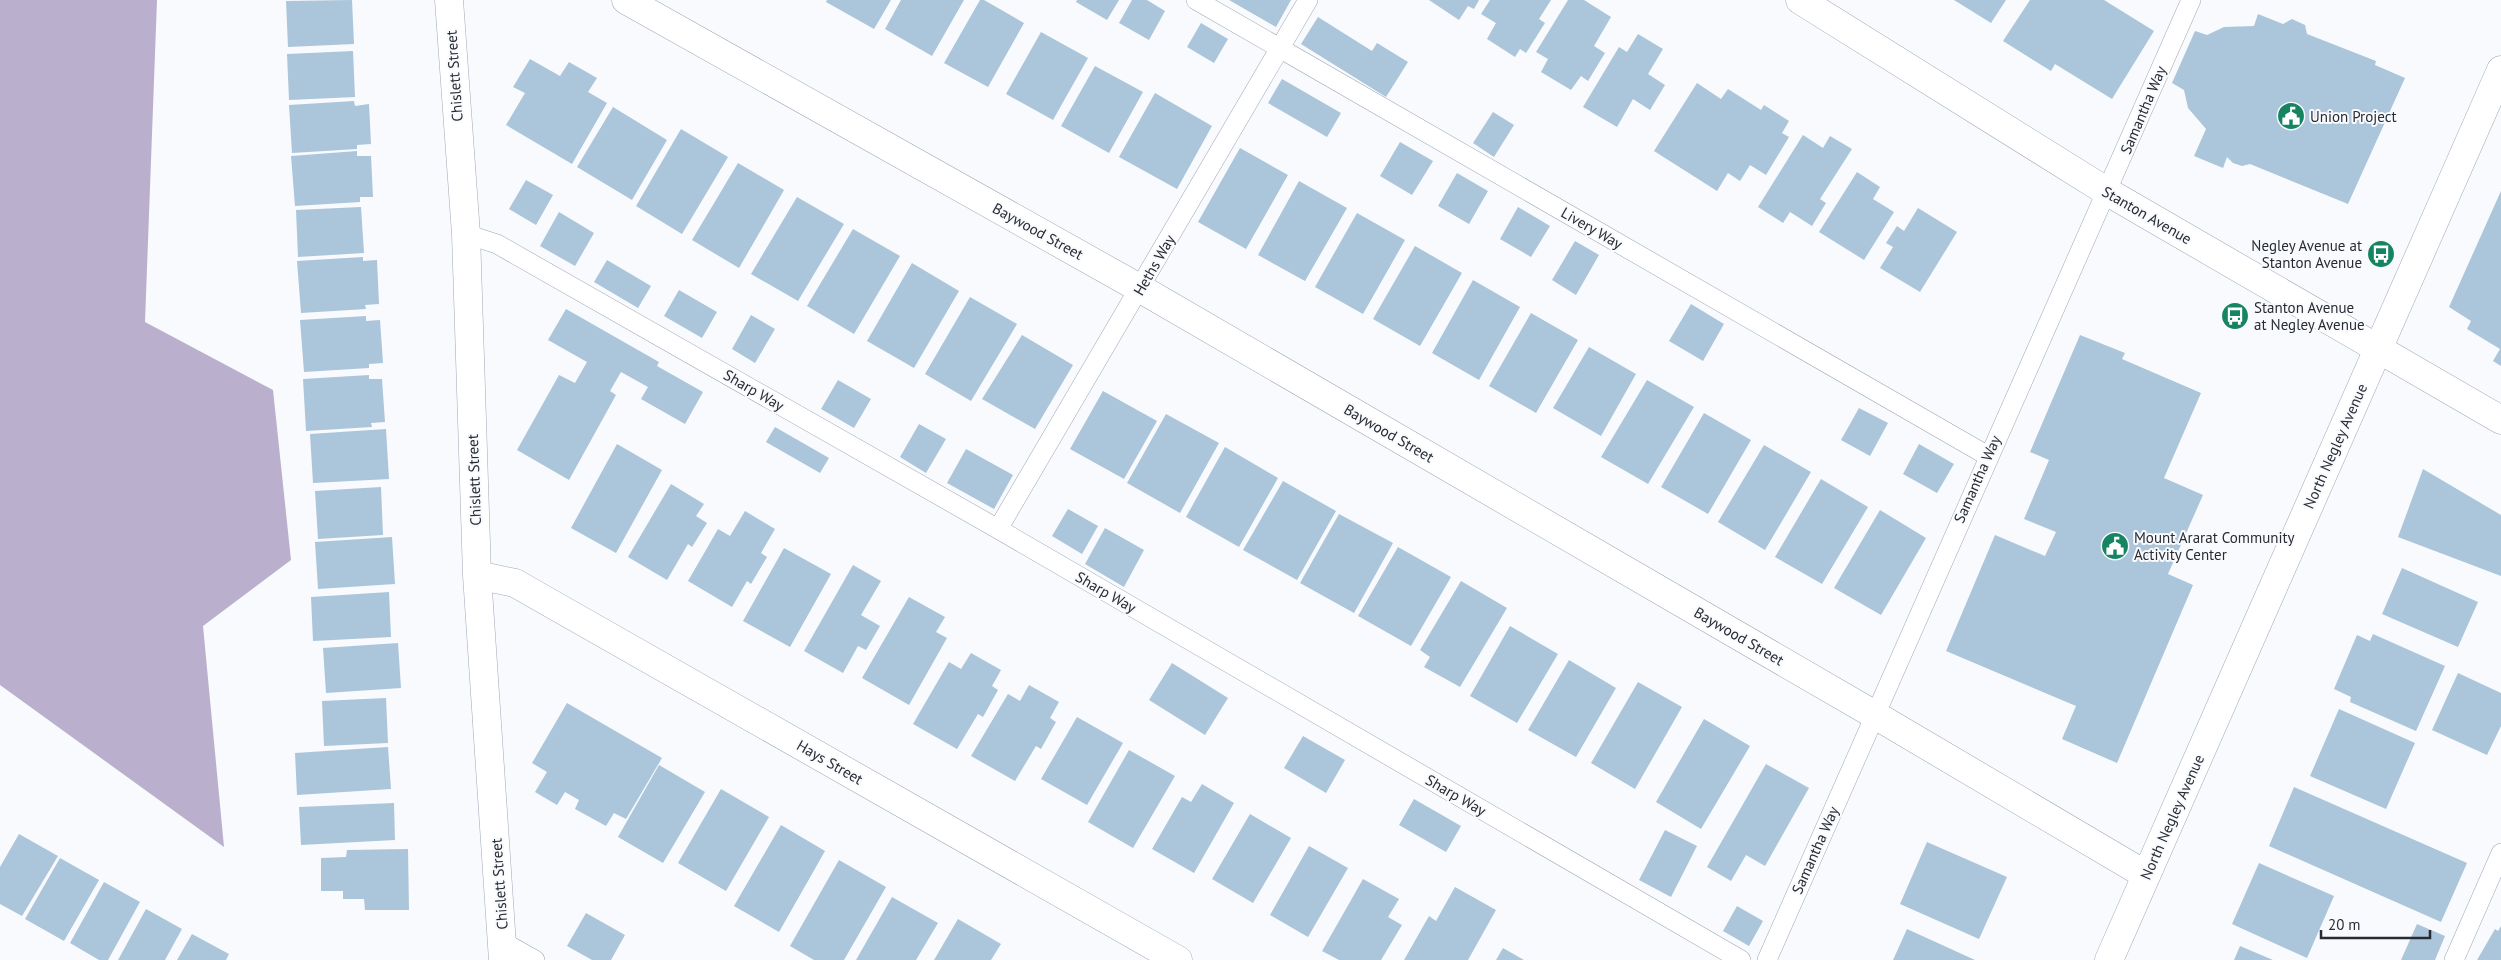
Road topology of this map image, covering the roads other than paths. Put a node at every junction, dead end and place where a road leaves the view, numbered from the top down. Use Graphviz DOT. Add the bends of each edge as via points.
graph roads {
  1 [pos="448,0"];
  2 [pos="626,0"];
  3 [pos="1196,0"];
  4 [pos="1308,0"];
  5 [pos="1800,0"];
  6 [pos="2191,0"];
  7 [pos="1279,48"];
  8 [pos="2501,70"];
  9 [pos="2106,191"];
  10 [pos="466,234"];
  11 [pos="1141,289"];
  12 [pos="2378,348"];
  13 [pos="2501,420"];
  14 [pos="1988,456"];
  15 [pos="998,529"];
  16 [pos="477,575"];
  17 [pos="1875,714"];
  18 [pos="2501,853"];
  19 [pos="2146,875"];
  20 [pos="503,951"];
  21 [pos="535,960"];
  22 [pos="1178,960"];
  23 [pos="1740,960"];
  24 [pos="1767,960"];
  25 [pos="2109,960"];
  26 [pos="2454,960"];
  1 -- 10 [label="street, Chislett Street"];
  2 -- 11 [label="street, Baywood Street"];
  3 -- 7 [label="lane, Livery Way"];
  4 -- 7 [label="lane, Heths Way"];
  5 -- 9 [label="street, Stanton Avenue"];
  6 -- 9 [label="lane, Samantha Way"];
  7 -- 11 [label="lane, Heths Way"];
  7 -- 14 [label="lane, Livery Way"];
  8 -- 12 [label="street, North Negley Avenue"];
  9 -- 12 [label="street, Stanton Avenue"];
  9 -- 14 [label="lane, Samantha Way"];
  10 -- 15 [label="lane, Sharp Way" via="497,244"];
  10 -- 16 [label="street, Chislett Street"];
  11 -- 15 [label="lane, Heths Way"];
  11 -- 17 [label="street, Baywood Street"];
  12 -- 13 [label="street, Stanton Avenue"];
  12 -- 19 [label="street, North Negley Avenue"];
  14 -- 17 [label="lane, Samantha Way"];
  15 -- 23 [label="lane, Sharp Way"];
  16 -- 20 [label="street, Chislett Street"];
  16 -- 22 [label="street, Hays Street" via="515,583"];
  17 -- 19 [label="street, Baywood Street"];
  17 -- 24 [label="lane, Samantha Way"];
  18 -- 26 [label="lane"];
  19 -- 25 [label="street, North Negley Avenue"];
  20 -- 21 [label="lane"];
}
